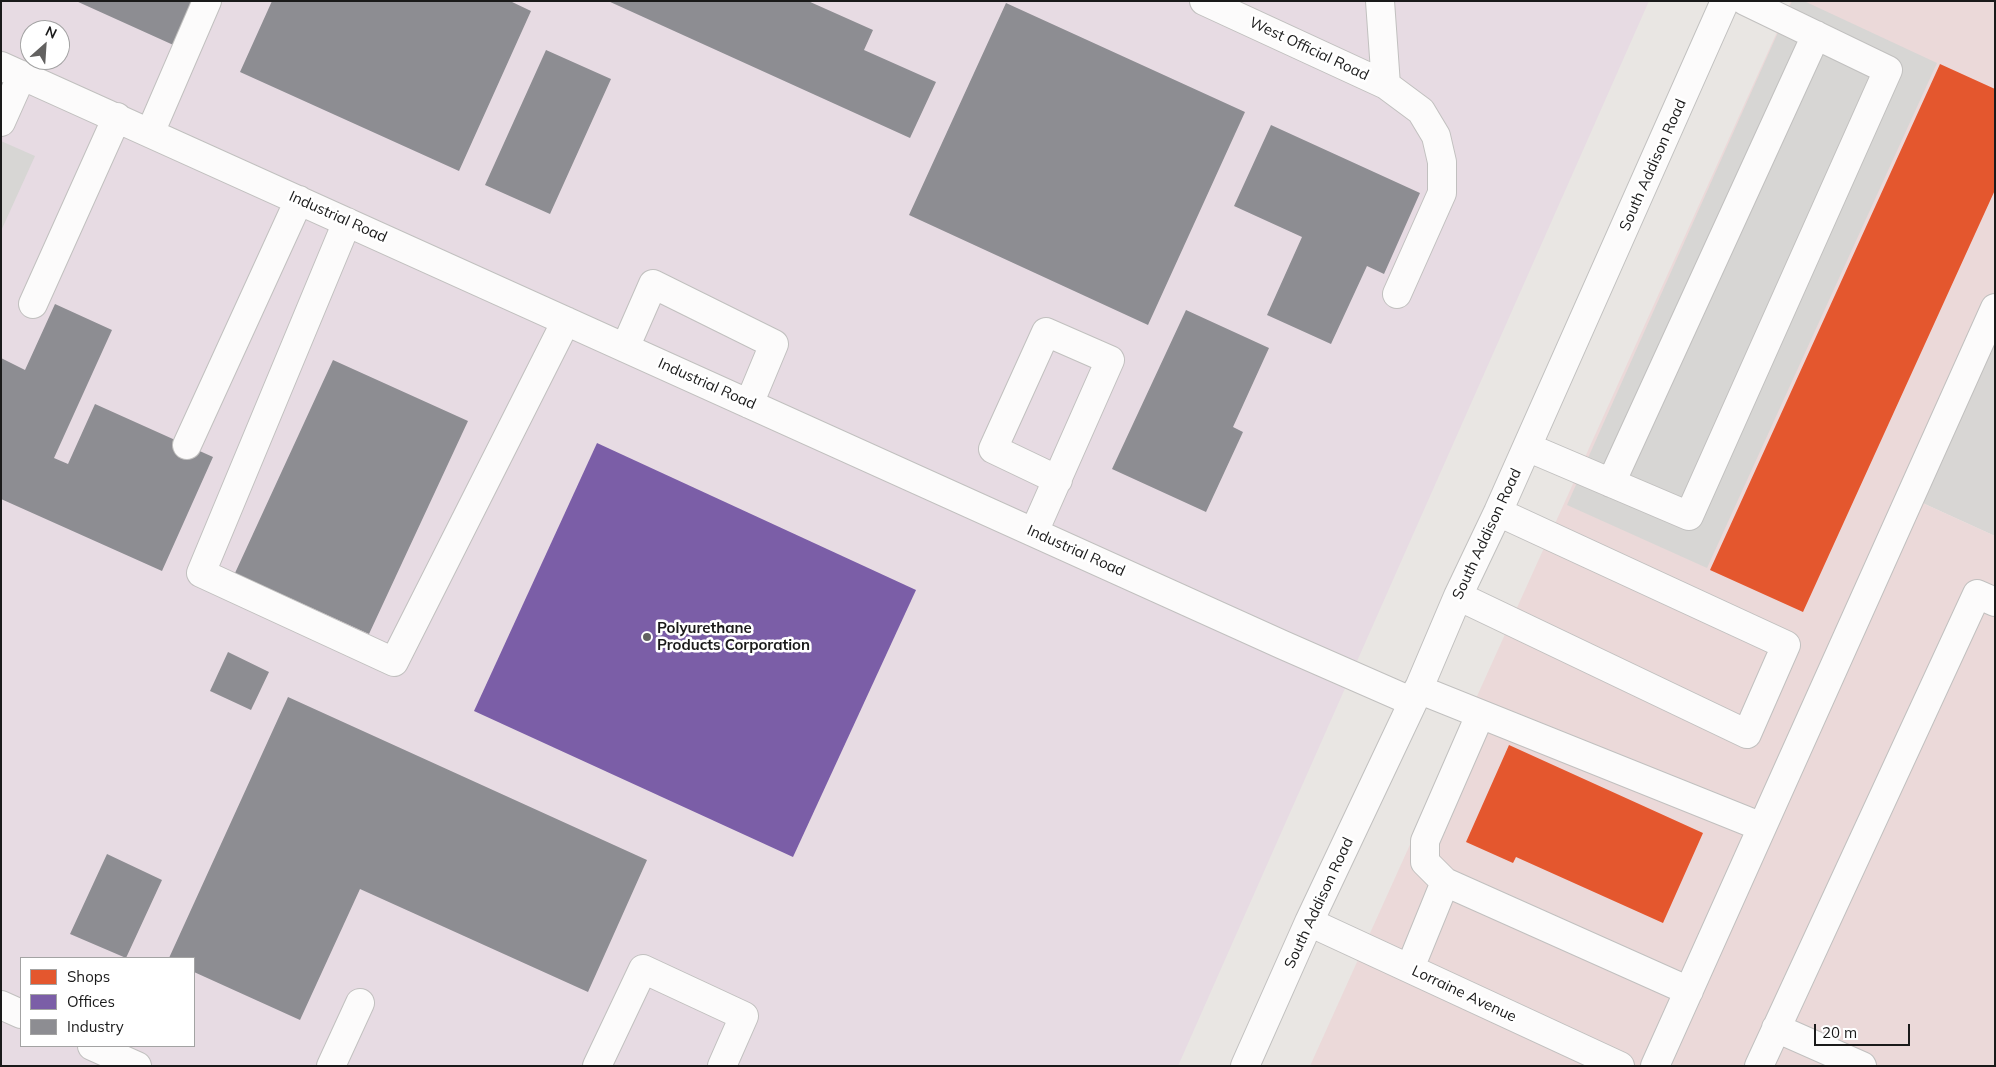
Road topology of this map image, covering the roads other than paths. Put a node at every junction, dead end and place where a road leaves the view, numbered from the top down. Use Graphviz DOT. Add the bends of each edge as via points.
graph roads {
  1 [pos="207,1"];
  2 [pos="1204,1"];
  3 [pos="1380,1"];
  4 [pos="1726,1"];
  5 [pos="1745,1"];
  6 [pos="1816,36"];
  7 [pos="12,70"];
  8 [pos="1386,85"];
  9 [pos="116,118"];
  10 [pos="1,122"];
  11 [pos="150,133"];
  12 [pos="300,200"];
  13 [pos="347,222"];
  14 [pos="1398,294"];
  15 [pos="33,304"];
  16 [pos="1995,308"];
  17 [pos="566,321"];
  18 [pos="625,348"];
  19 [pos="749,404"];
  20 [pos="187,445"];
  21 [pos="1527,447"];
  22 [pos="1058,480"];
  23 [pos="1611,483"];
  24 [pos="1498,512"];
  25 [pos="1034,532"];
  26 [pos="1458,596"];
  27 [pos="1995,602"];
  28 [pos="1416,696"];
  29 [pos="1480,714"];
  30 [pos="1762,828"];
  31 [pos="1445,882"];
  32 [pos="1309,922"];
  33 [pos="1410,968"];
  34 [pos="1689,991"];
  35 [pos="360,1003"];
  36 [pos="1,1005"];
  37 [pos="20,1014"];
  38 [pos="1776,1028"];
  39 [pos="94,1047"];
  40 [pos="137,1066"];
  41 [pos="331,1066"];
  42 [pos="597,1066"];
  43 [pos="722,1066"];
  44 [pos="1245,1066"];
  45 [pos="1620,1066"];
  46 [pos="1655,1066"];
  47 [pos="1759,1066"];
  48 [pos="1862,1066"];
  1 -- 11 [label="street"];
  2 -- 8 [label="street, West Official Road"];
  3 -- 8 [label="street"];
  4 -- 21 [label="street, South Addison Road"];
  5 -- 6 [label="street"];
  6 -- 23 [label="street"];
  6 -- 23 [label="street" via="1888,70 1689,516"];
  7 -- 9 [label="street, Industrial Road"];
  7 -- 10 [label="street"];
  8 -- 14 [label="street, West Official Road" via="1421,112 1436,136 1442,162 1442,193"];
  9 -- 11 [label="street, Industrial Road"];
  9 -- 15 [label="street"];
  11 -- 12 [label="street, Industrial Road"];
  12 -- 13 [label="street, Industrial Road"];
  12 -- 20 [label="street"];
  13 -- 17 [label="street, Industrial Road"];
  13 -- 17 [label="street" via="201,573 394,662"];
  16 -- 30 [label="street"];
  17 -- 18 [label="street, Industrial Road"];
  18 -- 19 [label="street, Industrial Road"];
  18 -- 19 [label="street" via="653,284 774,344"];
  19 -- 25 [label="street, Industrial Road"];
  21 -- 23 [label="street"];
  21 -- 24 [label="street, South Addison Road"];
  22 -- 22 [label="street" via="1110,360 1046,332 993,448"];
  22 -- 25 [label="street"];
  24 -- 26 [label="street, South Addison Road"];
  24 -- 26 [label="street" via="1786,645 1747,734"];
  25 -- 28 [label="street, Industrial Road"];
  26 -- 28 [label="street, South Addison Road"];
  27 -- 38 [label="street" via="1977,594"];
  28 -- 29 [label="street, Industrial Road"];
  28 -- 32 [label="street, South Addison Road"];
  29 -- 30 [label="street, Industrial Road"];
  29 -- 31 [label="street" via="1425,841 1425,862"];
  30 -- 34 [label="street"];
  31 -- 33 [label="street"];
  31 -- 34 [label="street"];
  32 -- 33 [label="street, Lorraine Avenue"];
  32 -- 44 [label="street, South Addison Road"];
  33 -- 45 [label="street, Lorraine Avenue"];
  34 -- 46 [label="street"];
  35 -- 41 [label="street"];
  36 -- 37 [label="street"];
  38 -- 47 [label="street"];
  38 -- 48 [label="street"];
  39 -- 40 [label="street"];
  42 -- 43 [label="street" via="642,969 744,1016"];
}
